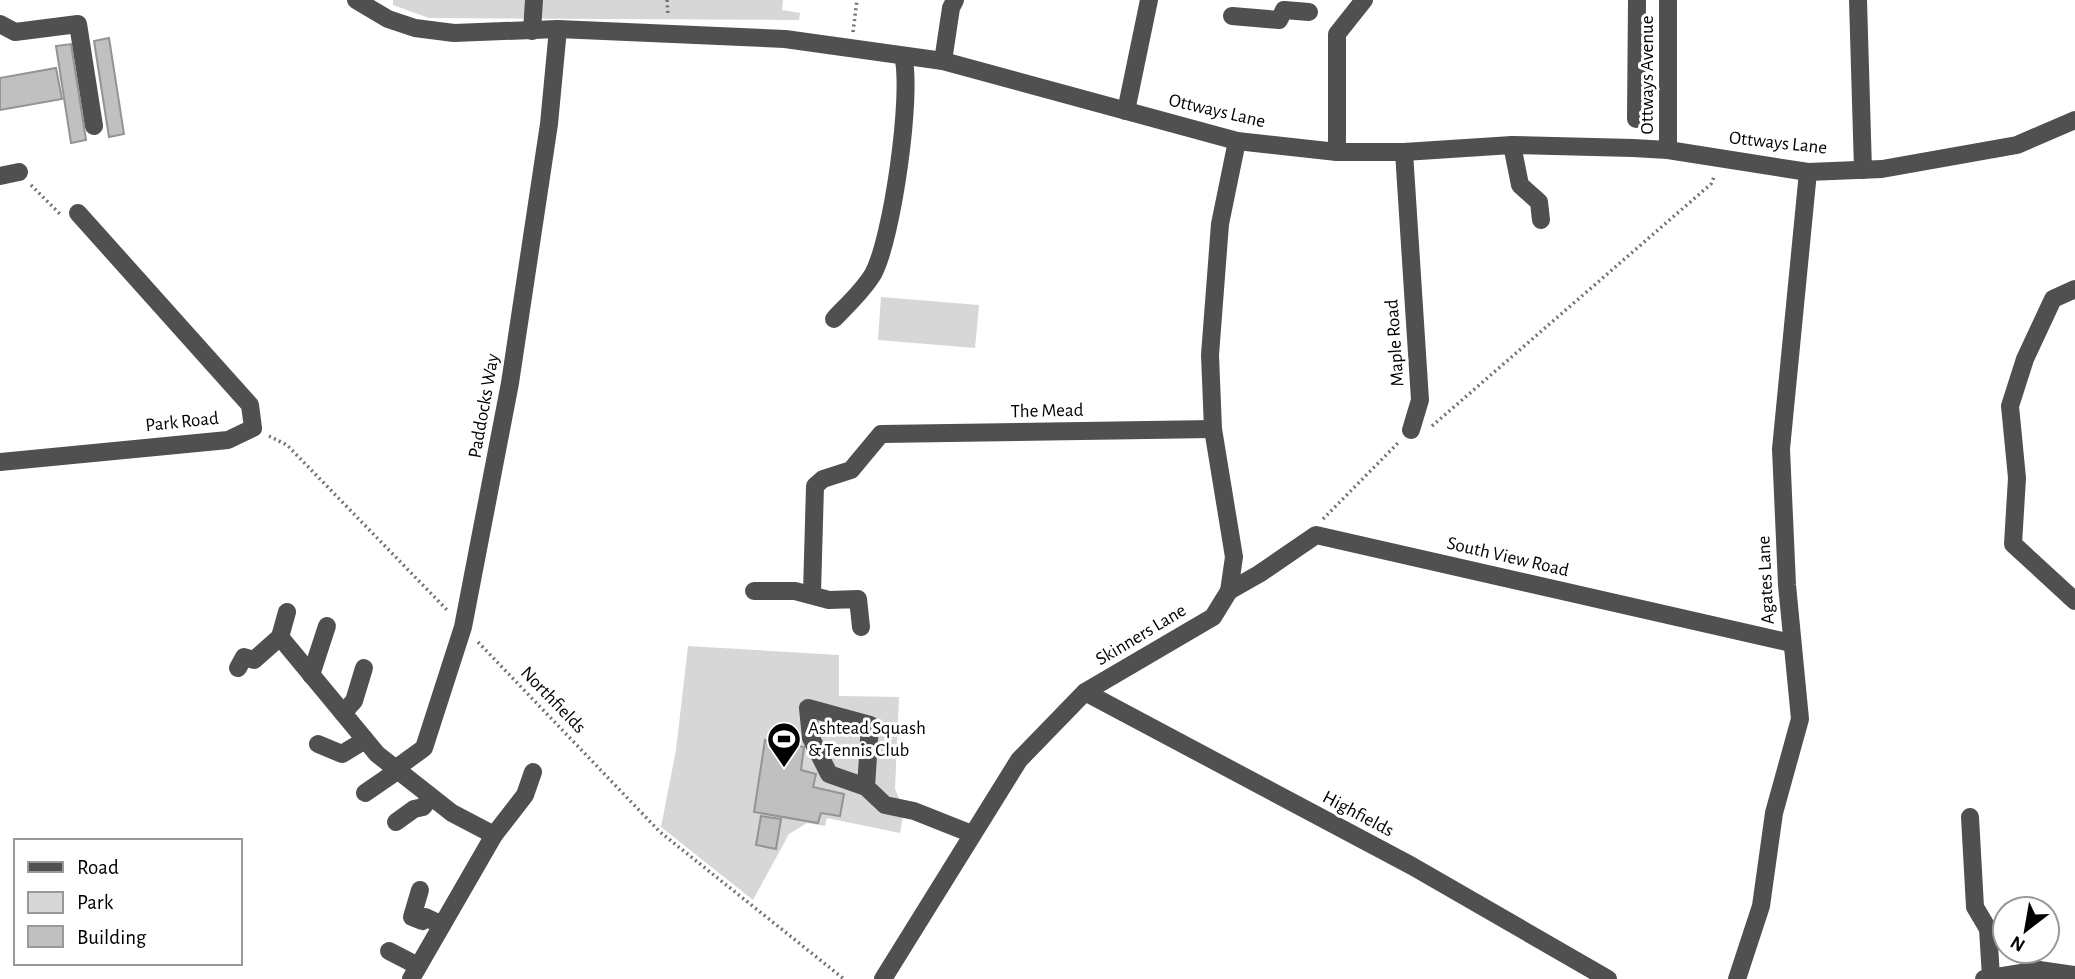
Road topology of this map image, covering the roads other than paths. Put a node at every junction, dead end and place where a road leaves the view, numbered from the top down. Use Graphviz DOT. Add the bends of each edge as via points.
graph roads {
  1 [pos="356,0"];
  2 [pos="387,0"];
  3 [pos="534,0"];
  4 [pos="955,0"];
  5 [pos="1149,0"];
  6 [pos="1364,0"];
  7 [pos="1637,0"];
  8 [pos="1668,0"];
  9 [pos="1858,0"];
  10 [pos="1259,9"];
  11 [pos="1309,12"];
  12 [pos="1231,16"];
  13 [pos="388,19"];
  14 [pos="0,24"];
  15 [pos="558,29"];
  16 [pos="531,31"];
  17 [pos="903,55"];
  18 [pos="943,61"];
  19 [pos="1126,111"];
  20 [pos="1636,119"];
  21 [pos="2075,120"];
  22 [pos="94,126"];
  23 [pos="1237,141"];
  24 [pos="1512,145"];
  25 [pos="1668,150"];
  26 [pos="1337,152"];
  27 [pos="1404,152"];
  28 [pos="1863,170"];
  29 [pos="19,172"];
  30 [pos="1808,172"];
  31 [pos="0,176"];
  32 [pos="78,213"];
  33 [pos="1541,220"];
  34 [pos="2075,289"];
  35 [pos="834,319"];
  36 [pos="1213,429"];
  37 [pos="1411,430"];
  38 [pos="0,462"];
  39 [pos="754,591"];
  40 [pos="1229,591"];
  41 [pos="812,593"];
  42 [pos="2075,601"];
  43 [pos="287,612"];
  44 [pos="327,626"];
  45 [pos="861,627"];
  46 [pos="280,637"];
  47 [pos="1791,643"];
  48 [pos="238,668"];
  49 [pos="364,668"];
  50 [pos="311,675"];
  51 [pos="1085,692"];
  52 [pos="343,713"];
  53 [pos="365,740"];
  54 [pos="318,744"];
  55 [pos="396,770"];
  56 [pos="533,772"];
  57 [pos="866,787"];
  58 [pos="365,793"];
  59 [pos="431,797"];
  60 [pos="1970,817"];
  61 [pos="396,822"];
  62 [pos="972,834"];
  63 [pos="494,835"];
  64 [pos="420,890"];
  65 [pos="442,925"];
  66 [pos="389,951"];
  67 [pos="414,973"];
  68 [pos="2075,975"];
  69 [pos="1987,978"];
  70 [pos="884,979"];
  71 [pos="1608,979"];
  72 [pos="1737,979"];
  1 -- 13 [label="street, Ottways Lane"];
  2 -- 13 [label="street"];
  3 -- 16 [label="street"];
  4 -- 18 [label="street"];
  5 -- 19 [label="street"];
  6 -- 26 [label="street" via="1337,34"];
  7 -- 20 [label="street"];
  8 -- 25 [label="street, Ottways Avenue"];
  9 -- 28 [label="street"];
  10 -- 11 [label="street" via="1279,20 1284,10"];
  10 -- 12 [label="street"];
  13 -- 16 [label="street, Ottways Lane" via="454,33"];
  14 -- 22 [label="street" via="15,32 78,24"];
  15 -- 16 [label="street, Ottways Lane"];
  15 -- 17 [label="street, Ottways Lane" via="785,39"];
  15 -- 55 [label="street, Paddocks Way" via="549,124 510,383 463,627 424,748"];
  17 -- 18 [label="street, Ottways Lane"];
  17 -- 35 [label="street" via="906,112 884,244 872,275"];
  18 -- 19 [label="street, Ottways Lane"];
  19 -- 23 [label="street, Ottways Lane"];
  21 -- 28 [label="street, Ottways Lane" via="2017,145"];
  23 -- 26 [label="street, Ottways Lane"];
  23 -- 36 [label="street, Skinners Lane" via="1220,224 1210,355"];
  24 -- 25 [label="street, Ottways Lane"];
  24 -- 27 [label="street, Ottways Lane"];
  24 -- 33 [label="street" via="1520,185 1539,202"];
  25 -- 30 [label="street, Ottways Lane"];
  26 -- 27 [label="street, Ottways Lane"];
  27 -- 37 [label="street, Maple Road" via="1420,400"];
  28 -- 30 [label="street, Ottways Lane"];
  29 -- 31 [label="street"];
  30 -- 47 [label="street, Agates Lane" via="1781,449"];
  32 -- 38 [label="street, Park Road" via="250,405 253,428 228,440"];
  34 -- 42 [label="street" via="2053,299 2025,359 2010,406 2017,478 2013,544"];
  36 -- 40 [label="street, Skinners Lane" via="1234,557"];
  36 -- 41 [label="street, The Mead" via="881,434 851,470 815,486"];
  39 -- 41 [label="street"];
  40 -- 47 [label="street, South View Road" via="1316,535"];
  40 -- 51 [label="street, Skinners Lane" via="1213,617"];
  41 -- 45 [label="street" via="830,600 858,599"];
  43 -- 46 [label="street"];
  44 -- 50 [label="street"];
  46 -- 48 [label="street" via="254,660 244,657"];
  46 -- 50 [label="street"];
  47 -- 72 [label="street, Agates Lane" via="1800,719 1774,813 1760,905"];
  49 -- 52 [label="street" via="354,701"];
  50 -- 52 [label="street"];
  51 -- 62 [label="street, Skinners Lane" via="1019,760"];
  51 -- 71 [label="street, Highfields" via="1412,866"];
  52 -- 53 [label="street"];
  53 -- 54 [label="street" via="342,754"];
  53 -- 55 [label="street"];
  55 -- 58 [label="street, Paddocks Way"];
  55 -- 59 [label="street"];
  56 -- 63 [label="street" via="525,796"];
  57 -- 57 [label="street" via="829,774 811,738 808,708 870,725"];
  57 -- 62 [label="street" via="885,805"];
  59 -- 61 [label="street"];
  59 -- 63 [label="street"];
  60 -- 69 [label="street" via="1975,907 1987,929"];
  62 -- 70 [label="street, Skinners Lane"];
  63 -- 65 [label="street"];
  64 -- 65 [label="street" via="412,917"];
  65 -- 67 [label="street"];
  66 -- 67 [label="street"];
  68 -- 69 [label="street" via="2039,970"];
}
